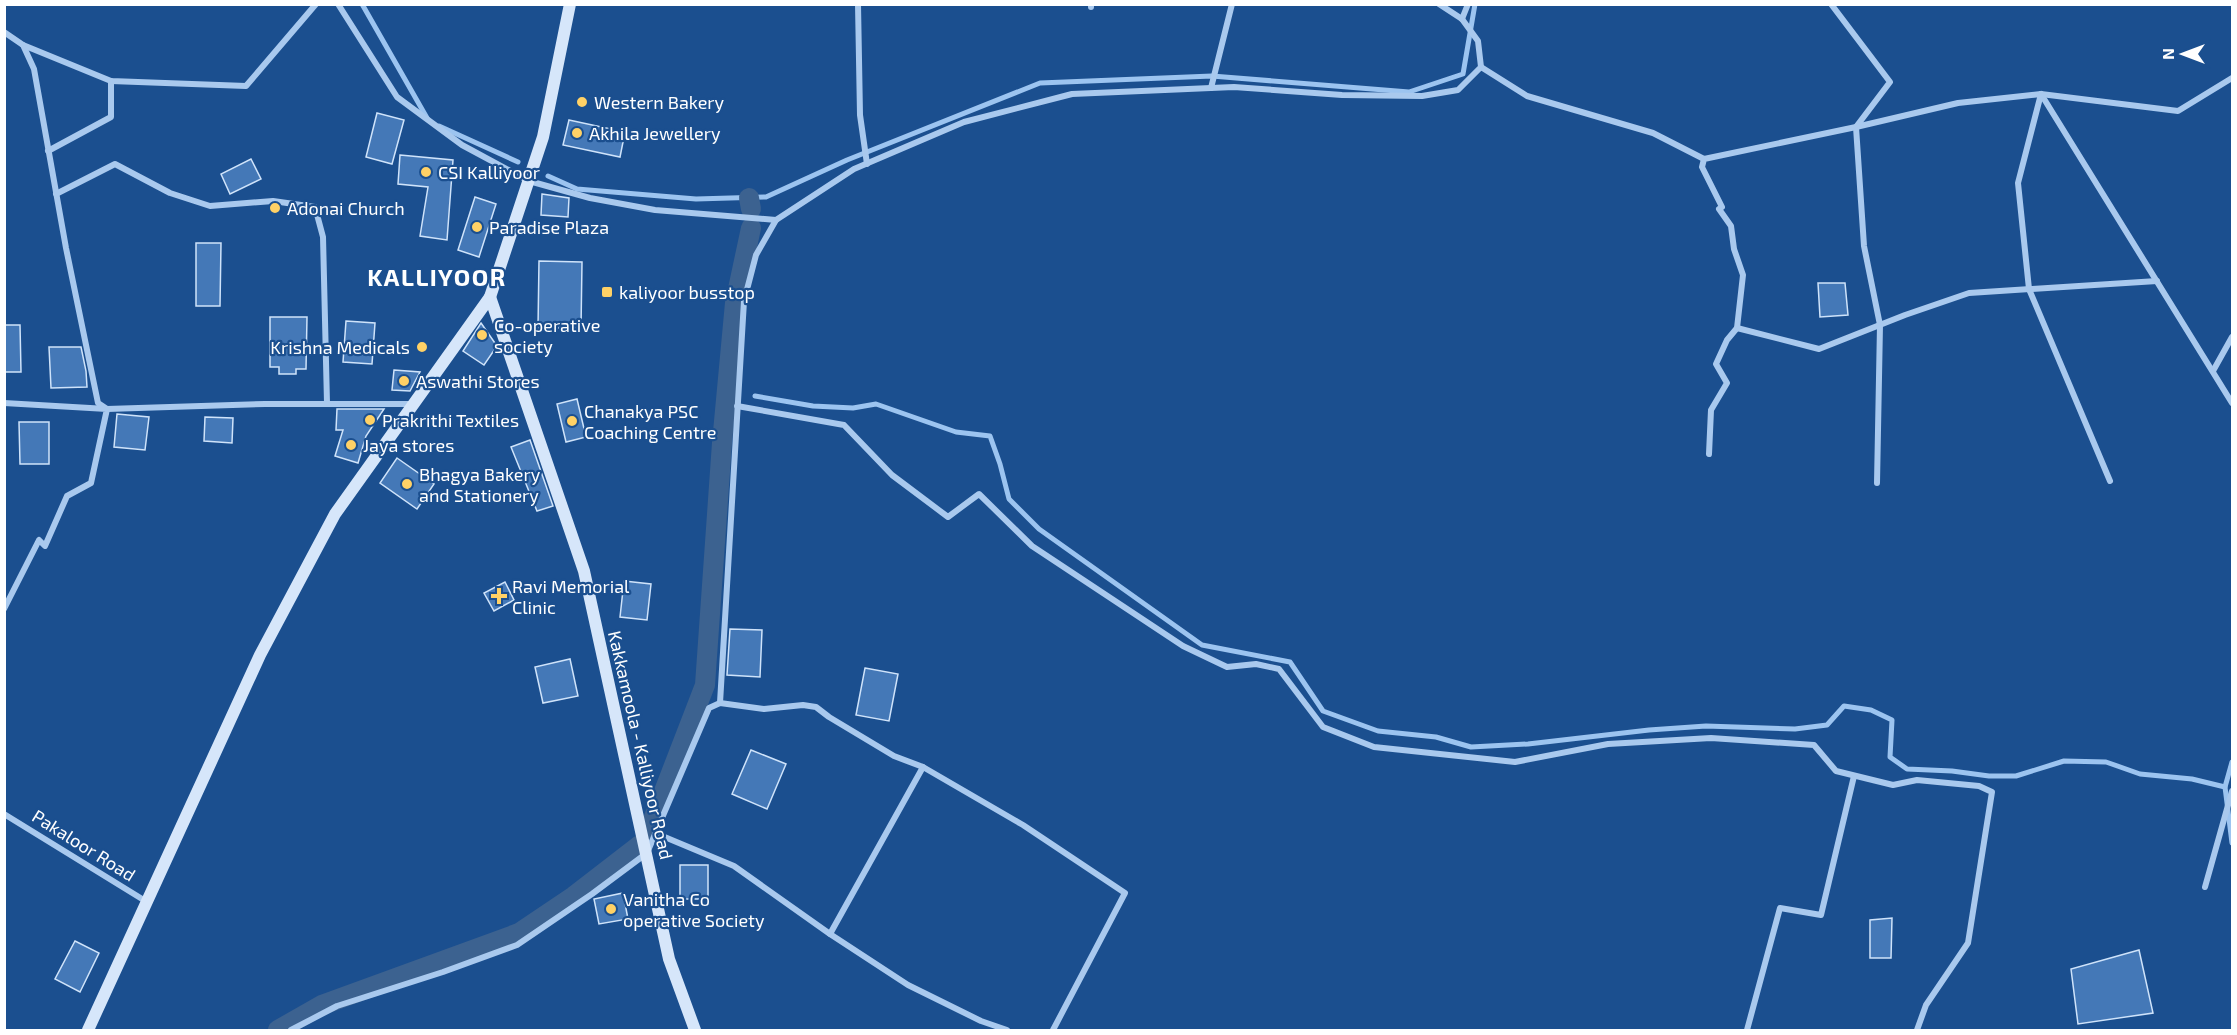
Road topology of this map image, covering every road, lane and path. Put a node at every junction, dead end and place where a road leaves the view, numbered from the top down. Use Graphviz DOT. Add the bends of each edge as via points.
graph roads {
  1 [pos="316,4"];
  2 [pos="338,4"];
  3 [pos="570,4"];
  4 [pos="858,4"];
  5 [pos="1233,4"];
  6 [pos="1439,4"];
  7 [pos="1468,4"];
  8 [pos="1831,4"];
  9 [pos="1462,19"];
  10 [pos="4,32"];
  11 [pos="23,45"];
  12 [pos="1481,67"];
  13 [pos="2232,78"];
  14 [pos="111,81"];
  15 [pos="1211,88"];
  16 [pos="2041,93"];
  17 [pos="1856,127"];
  18 [pos="48,151"];
  19 [pos="1704,159"];
  20 [pos="867,163"];
  21 [pos="529,181"];
  22 [pos="56,194"];
  23 [pos="776,220"];
  24 [pos="2157,281"];
  25 [pos="2029,289"];
  26 [pos="490,297"];
  27 [pos="1880,325"];
  28 [pos="1737,328"];
  29 [pos="2232,338"];
  30 [pos="2213,371"];
  31 [pos="4,403"];
  32 [pos="327,403"];
  33 [pos="2232,403"];
  34 [pos="414,404"];
  35 [pos="737,406"];
  36 [pos="107,409"];
  37 [pos="1709,454"];
  38 [pos="2110,481"];
  39 [pos="1877,483"];
  40 [pos="4,609"];
  41 [pos="720,703"];
  42 [pos="923,767"];
  43 [pos="1854,776"];
  44 [pos="2232,791"];
  45 [pos="4,814"];
  46 [pos="655,833"];
  47 [pos="647,853"];
  48 [pos="2205,887"];
  49 [pos="147,902"];
  50 [pos="830,934"];
  51 [pos="88,1030"];
  52 [pos="291,1030"];
  53 [pos="695,1030"];
  54 [pos="1007,1030"];
  55 [pos="1053,1030"];
  56 [pos="1747,1030"];
  57 [pos="1917,1030"];
  1 -- 14 [label="street" via="246,86"];
  2 -- 21 [label="street" via="397,97 462,145"];
  3 -- 21 [label="main road" via="543,137"];
  4 -- 20 [label="street" via="860,115"];
  5 -- 15 [label="street"];
  6 -- 9 [label="street"];
  7 -- 9 [label="street"];
  8 -- 17 [label="street" via="1890,82"];
  9 -- 12 [label="street" via="1478,41"];
  10 -- 11 [label="street"];
  11 -- 14 [label="street"];
  11 -- 18 [label="street" via="34,69"];
  12 -- 15 [label="street" via="1458,90 1422,96"];
  12 -- 19 [label="street" via="1527,96 1653,133"];
  13 -- 16 [label="street" via="2178,111"];
  14 -- 18 [label="street" via="111,117"];
  15 -- 20 [label="street" via="1072,94 964,122"];
  16 -- 17 [label="street" via="1958,103"];
  16 -- 24 [label="street"];
  16 -- 25 [label="street" via="2018,183"];
  17 -- 19 [label="street"];
  17 -- 27 [label="street" via="1864,246"];
  18 -- 22 [label="street"];
  19 -- 28 [label="street" via="1702,167 1722,207 1719,209 1731,226 1743,275"];
  20 -- 23 [label="street"];
  21 -- 23 [label="street" via="655,210"];
  21 -- 26 [label="main road"];
  22 -- 32 [label="street" via="115,164 170,194 210,206 273,201 315,207 323,237"];
  22 -- 36 [label="street" via="98,403"];
  23 -- 35 [label="street" via="756,255 744,301"];
  24 -- 25 [label="street"];
  24 -- 30 [label="street"];
  25 -- 27 [label="street" via="1969,293"];
  25 -- 38 [label="street"];
  26 -- 34 [label="main road"];
  26 -- 47 [label="main road, Kakkamoola - Kalliyoor Road" via="584,571"];
  27 -- 28 [label="street" via="1819,349"];
  27 -- 39 [label="street"];
  28 -- 37 [label="street" via="1716,364 1727,383 1711,410"];
  29 -- 30 [label="street"];
  30 -- 33 [label="street"];
  31 -- 36 [label="street"];
  32 -- 34 [label="street"];
  32 -- 36 [label="street"];
  34 -- 49 [label="main road" via="330,524 260,655"];
  35 -- 41 [label="street"];
  35 -- 43 [label="street" via="844,424 892,475 948,517 979,494 1032,546 1183,646 1227,667 1256,664 1279,669 1323,727 1374,747 1515,762 1608,744 1711,738 1814,745 1836,771"];
  36 -- 40 [label="street" via="91,483 67,496 45,546 39,540"];
  41 -- 42 [label="street" via="764,709 816,707 894,756"];
  41 -- 46 [label="street" via="709,708"];
  42 -- 50 [label="street"];
  42 -- 55 [label="street" via="1023,825 1125,893"];
  43 -- 56 [label="street" via="1821,915 1780,908"];
  43 -- 57 [label="street" via="1893,786 1917,780 1979,786 1992,792 1968,943 1926,1005"];
  44 -- 48 [label="street"];
  45 -- 49 [label="street, Pakaloor Road"];
  46 -- 47 [label="street"];
  46 -- 50 [label="street" via="734,866"];
  47 -- 52 [label="street" via="517,945 337,1006"];
  47 -- 53 [label="main road, Kakkamoola - Kalliyoor Road" via="669,959"];
  49 -- 51 [label="main road"];
  50 -- 54 [label="street" via="908,985"];
}
